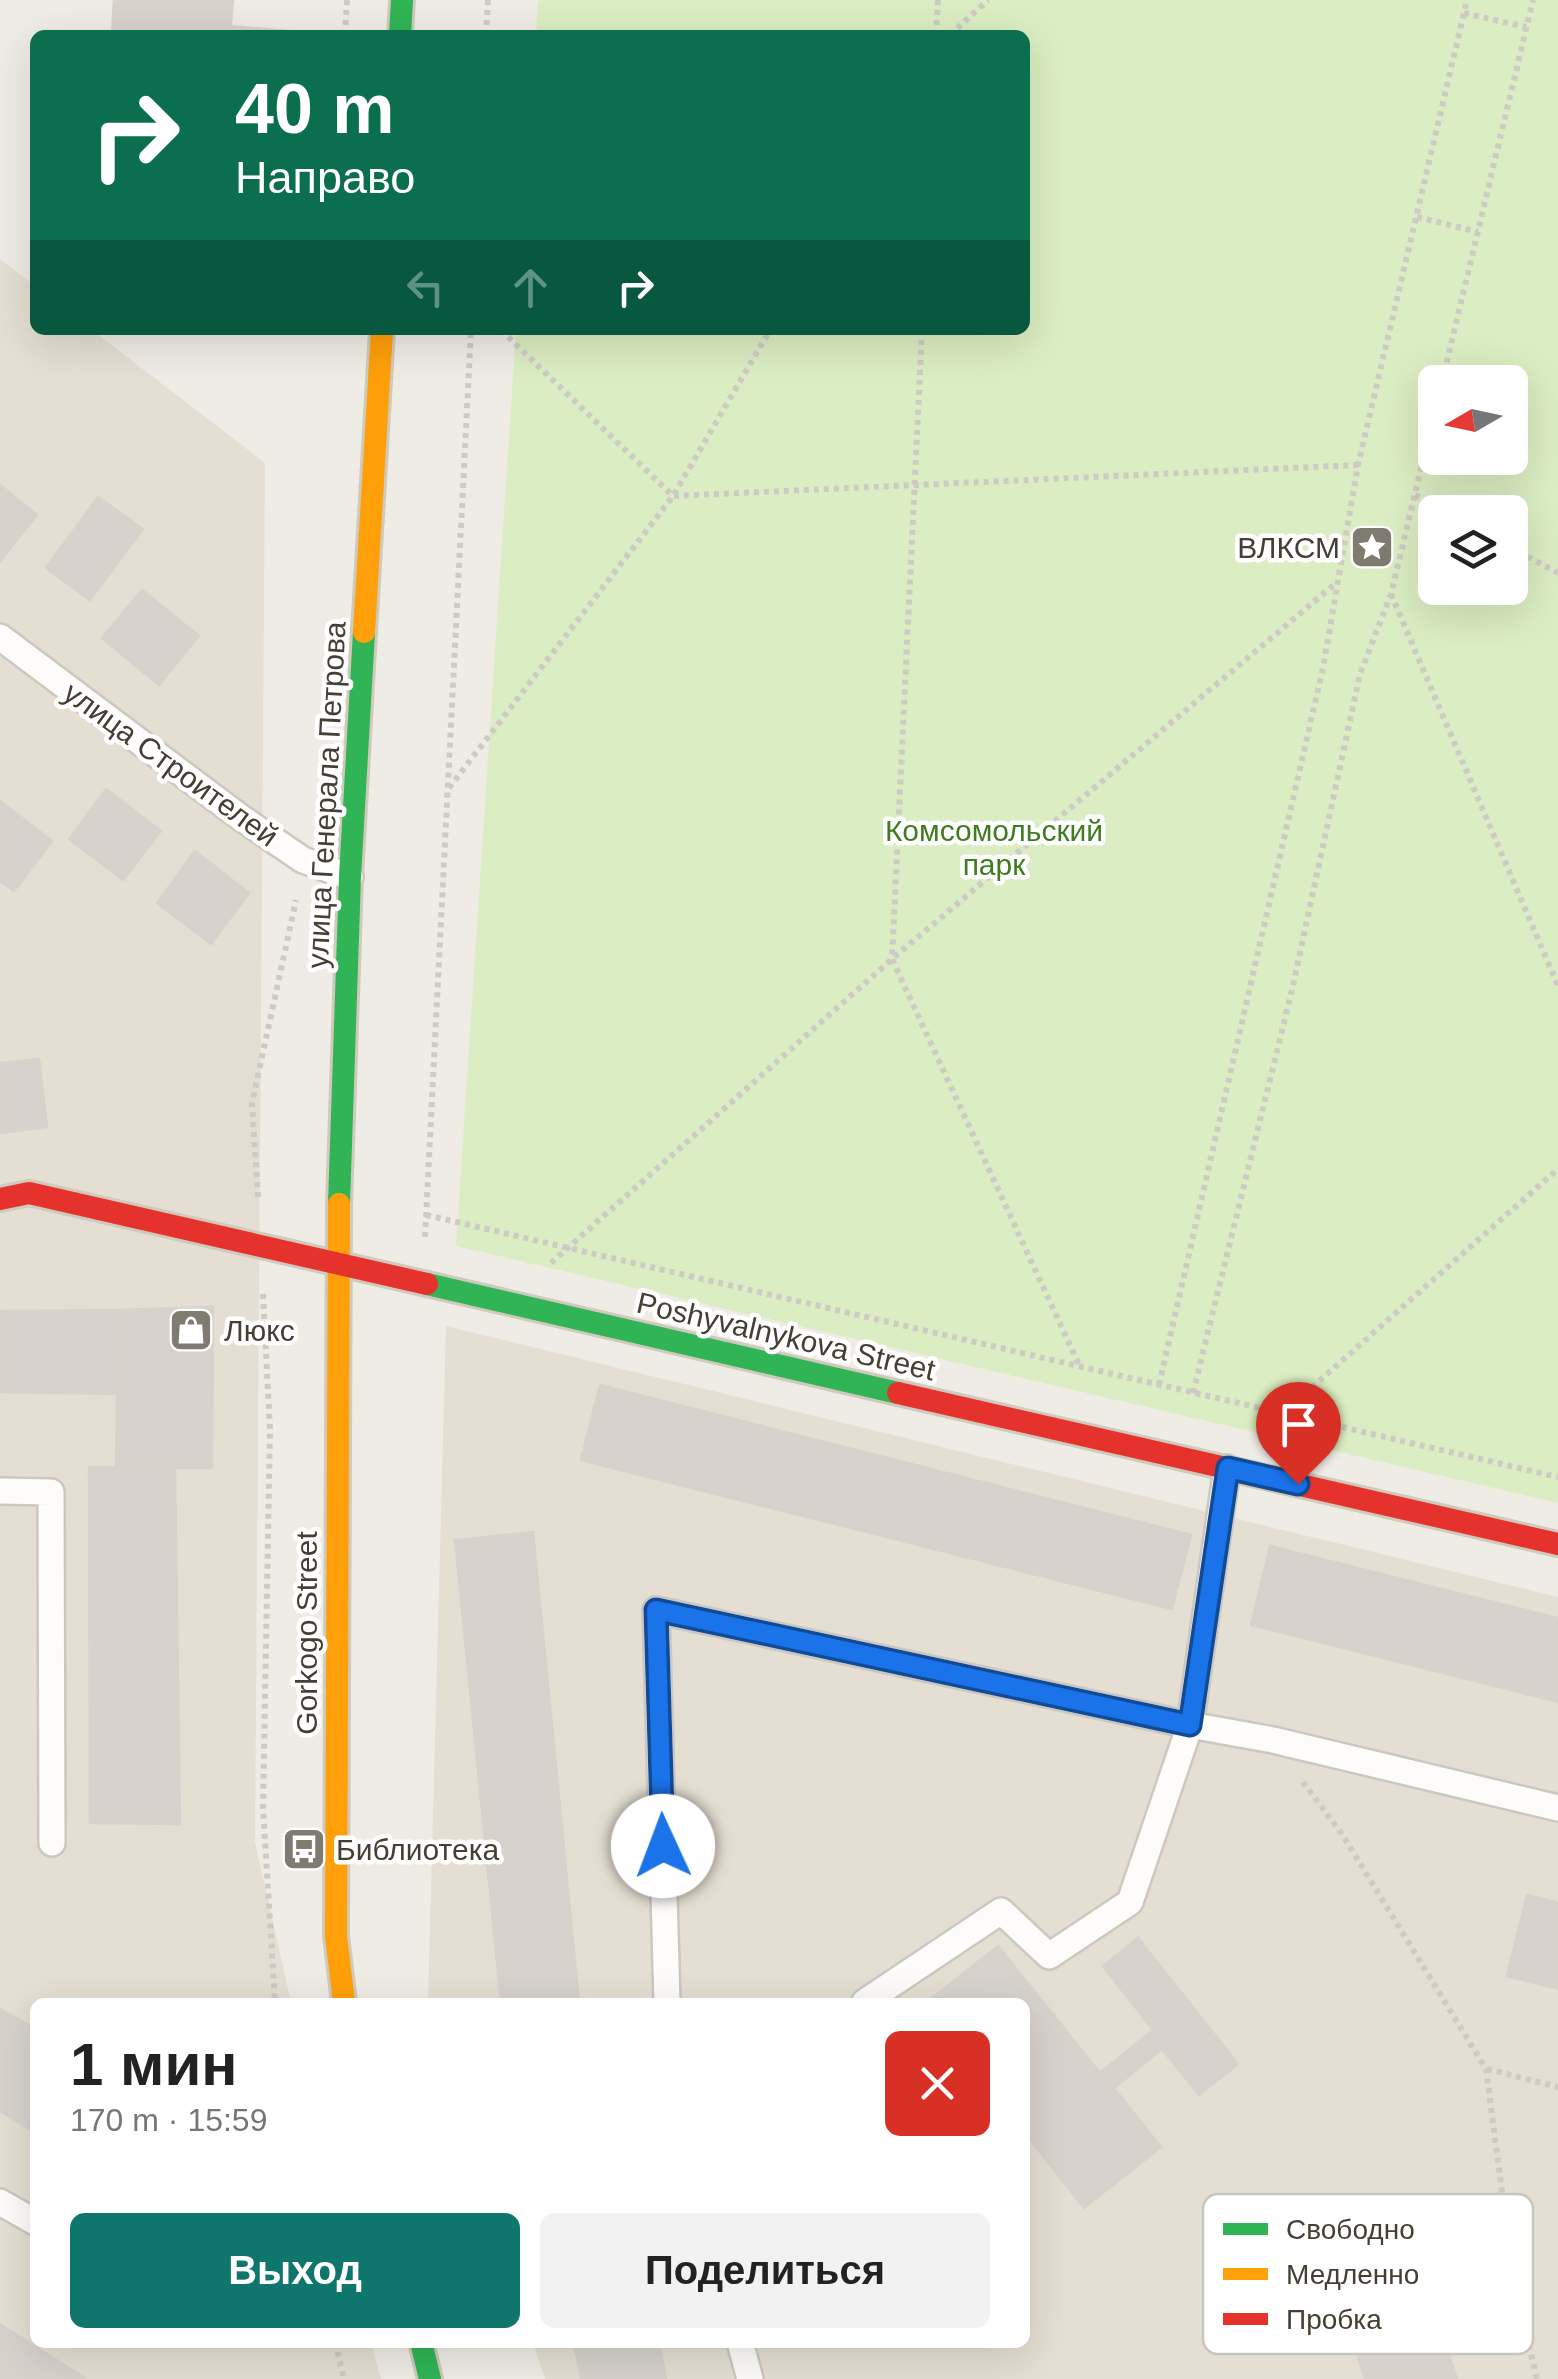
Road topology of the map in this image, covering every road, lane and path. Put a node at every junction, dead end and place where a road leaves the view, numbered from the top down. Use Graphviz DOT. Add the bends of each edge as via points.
graph roads {
  1 [pos="347,0"];
  2 [pos="402,0"];
  3 [pos="488,0"];
  4 [pos="938,0"];
  5 [pos="988,0"];
  6 [pos="1467,0"];
  7 [pos="1533,0"];
  8 [pos="1464,13"];
  9 [pos="1527,27"];
  10 [pos="345,30"];
  11 [pos="400,30"];
  12 [pos="486,30"];
  13 [pos="936,30"];
  14 [pos="955,30"];
  15 [pos="1416,218"];
  16 [pos="1478,232"];
  17 [pos="382,335"];
  18 [pos="471,335"];
  19 [pos="506,335"];
  20 [pos="767,335"];
  21 [pos="922,335"];
  22 [pos="1446,365"];
  23 [pos="1358,465"];
  24 [pos="1420,475"];
  25 [pos="915,483"];
  26 [pos="1415,495"];
  27 [pos="673,496"];
  28 [pos="1418,497"];
  29 [pos="1528,557"];
  30 [pos="1558,574"];
  31 [pos="1336,583"];
  32 [pos="1391,594"];
  33 [pos="0,637"];
  34 [pos="448,789"];
  35 [pos="303,860"];
  36 [pos="350,877"];
  37 [pos="892,959"];
  38 [pos="1558,986"];
  39 [pos="1558,1169"];
  40 [pos="0,1199"];
  41 [pos="426,1215"];
  42 [pos="260,1246"];
  43 [pos="568,1248"];
  44 [pos="337,1264"];
  45 [pos="423,1283"];
  46 [pos="507,1303"];
  47 [pos="1080,1367"];
  48 [pos="1159,1385"];
  49 [pos="1193,1393"];
  50 [pos="1282,1414"];
  51 [pos="1228,1468"];
  52 [pos="1558,1478"];
  53 [pos="0,1491"];
  54 [pos="1558,1544"];
  55 [pos="1190,1725"];
  56 [pos="1273,1740"];
  57 [pos="1558,1808"];
  58 [pos="52,1843"];
  59 [pos="276,1998"];
  60 [pos="344,1998"];
  61 [pos="667,1998"];
  62 [pos="871,1998"];
  63 [pos="1486,2069"];
  64 [pos="1558,2087"];
  65 [pos="1502,2194"];
  66 [pos="0,2202"];
  67 [pos="30,2219"];
  68 [pos="336,2348"];
  69 [pos="422,2348"];
  70 [pos="742,2348"];
  71 [pos="1536,2378"];
  72 [pos="344,2379"];
  73 [pos="430,2379"];
  74 [pos="750,2379"];
  75 [pos="1548,2379"];
  1 -- 10 [label="path"];
  2 -- 11 [label="main road"];
  3 -- 12 [label="path"];
  4 -- 13 [label="path"];
  5 -- 14 [label="path"];
  6 -- 8 [label="path"];
  7 -- 9 [label="path"];
  8 -- 9 [label="path"];
  8 -- 15 [label="path"];
  9 -- 16 [label="path"];
  15 -- 16 [label="path"];
  15 -- 23 [label="path"];
  16 -- 22 [label="path"];
  17 -- 36 [label="main road, улица Генерала Петрова"];
  18 -- 34 [label="path"];
  19 -- 27 [label="path"];
  20 -- 27 [label="path"];
  21 -- 25 [label="path"];
  23 -- 25 [label="path"];
  23 -- 31 [label="path"];
  24 -- 26 [label="path"];
  25 -- 27 [label="path"];
  25 -- 37 [label="path"];
  26 -- 28 [label="path"];
  26 -- 32 [label="path"];
  27 -- 34 [label="path"];
  29 -- 30 [label="path"];
  31 -- 37 [label="path"];
  31 -- 48 [label="path" via="1324,668"];
  32 -- 38 [label="path"];
  32 -- 49 [label="path" via="1360,674 1292,990"];
  33 -- 35 [label="lane, улица Строителей"];
  34 -- 41 [label="path"];
  35 -- 36 [label="lane, улица Строителей"];
  35 -- 42 [label="path" via="252,1103"];
  36 -- 44 [label="main road, улица Генерала Петрова"];
  37 -- 43 [label="path"];
  37 -- 47 [label="path"];
  39 -- 50 [label="path"];
  40 -- 42 [label="main road, Poshyvalnykova Street" via="29,1193"];
  41 -- 43 [label="path"];
  41 -- 45 [label="path"];
  42 -- 44 [label="main road, Poshyvalnykova Street"];
  42 -- 59 [label="path" via="270,1428 263,1807"];
  43 -- 46 [label="path"];
  43 -- 47 [label="path"];
  44 -- 45 [label="main road, Poshyvalnykova Street"];
  44 -- 60 [label="main road, Gorkogo Street" via="336,1936"];
  45 -- 46 [label="main road, Poshyvalnykova Street"];
  46 -- 51 [label="main road, Poshyvalnykova Street"];
  47 -- 48 [label="path"];
  48 -- 49 [label="path"];
  49 -- 50 [label="path"];
  50 -- 52 [label="path"];
  51 -- 54 [label="main road, Poshyvalnykova Street"];
  51 -- 55 [label="lane"];
  53 -- 58 [label="lane" via="51,1492"];
  55 -- 56 [label="lane"];
  55 -- 61 [label="lane" via="656,1610"];
  55 -- 62 [label="lane" via="1130,1902 1049,1956 1001,1912"];
  56 -- 57 [label="lane"];
  56 -- 63 [label="path" via="1342,1834"];
  63 -- 64 [label="path"];
  63 -- 65 [label="path"];
  66 -- 67 [label="lane"];
  68 -- 72 [label="path"];
  69 -- 73 [label="main road"];
  70 -- 74 [label="lane"];
  71 -- 75 [label="path"];
}
